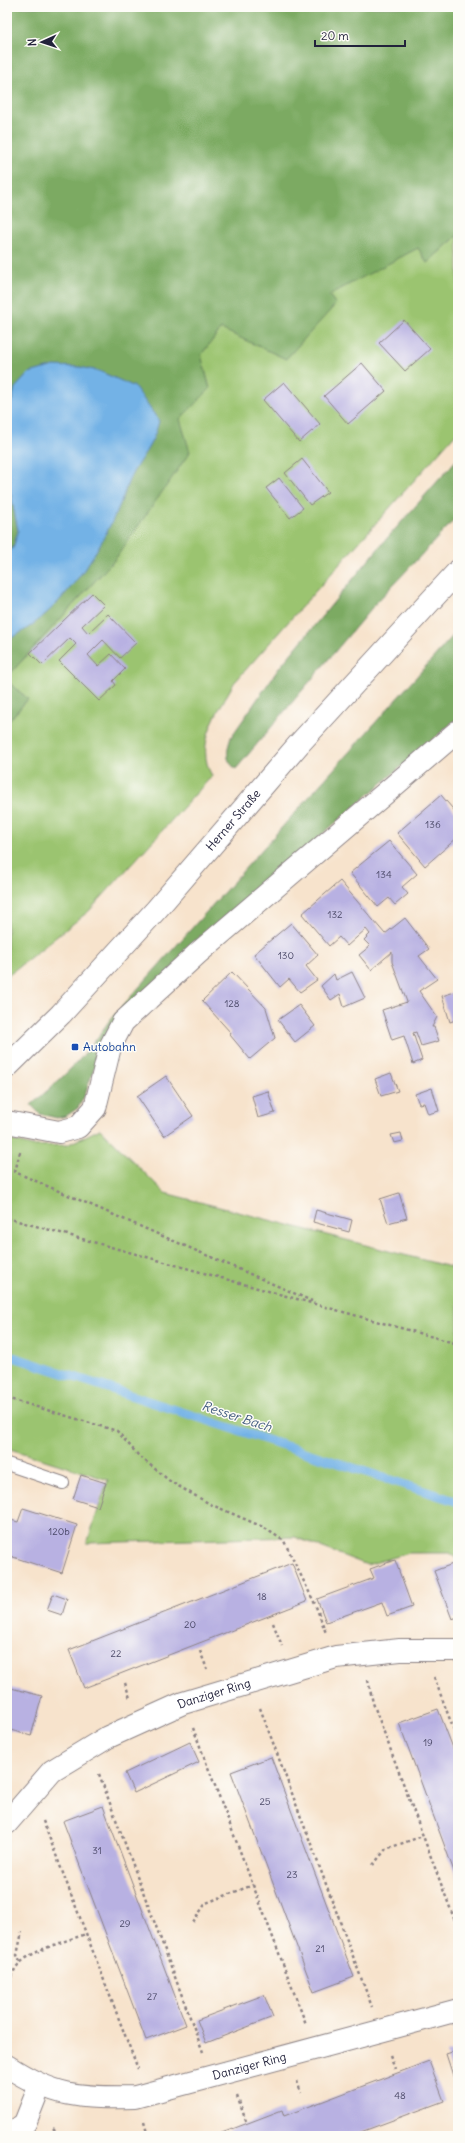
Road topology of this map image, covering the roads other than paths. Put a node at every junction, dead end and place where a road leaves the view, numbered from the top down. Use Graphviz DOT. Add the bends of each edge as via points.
graph roads {
  1 [pos="458,571"];
  2 [pos="458,732"];
  3 [pos="7,1067"];
  4 [pos="17,1124"];
  5 [pos="7,1464"];
  6 [pos="63,1483"];
  7 [pos="458,1650"];
  8 [pos="7,1823"];
  9 [pos="458,2010"];
  10 [pos="7,2066"];
  11 [pos="40,2085"];
  12 [pos="9,2136"];
  1 -- 3 [label="street, Herner Straße" via="298,744 156,910 61,1014"];
  2 -- 4 [label="street" via="197,954 124,1022 110,1047 95,1108 78,1127 59,1132"];
  5 -- 6 [label="lane"];
  7 -- 8 [label="street, Danziger Ring" via="400,1650 336,1657 183,1703 89,1747 52,1771"];
  9 -- 11 [label="street, Danziger Ring" via="135,2097 93,2098 52,2091"];
  10 -- 11 [label="street, Danziger Ring"];
  11 -- 12 [label="street" via="26,2123"];
}
